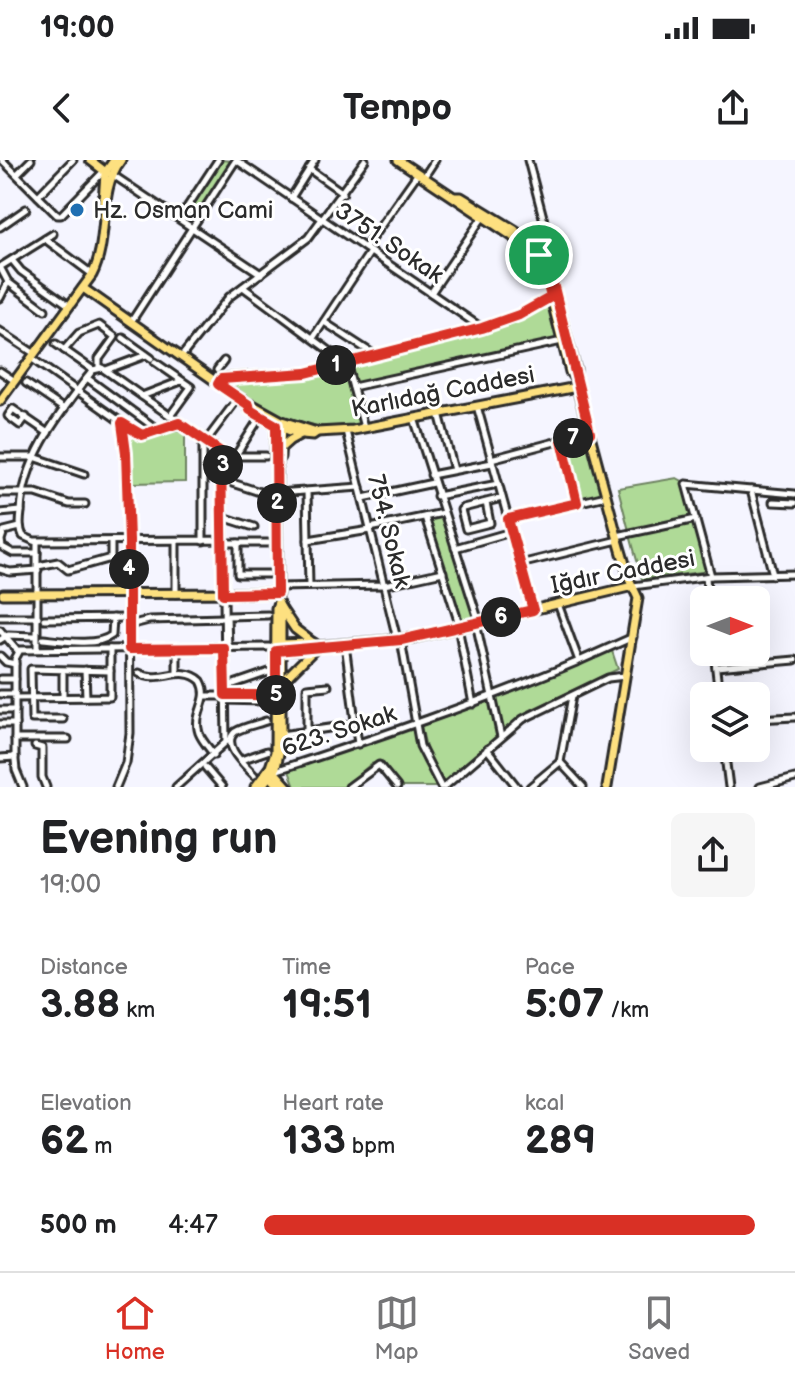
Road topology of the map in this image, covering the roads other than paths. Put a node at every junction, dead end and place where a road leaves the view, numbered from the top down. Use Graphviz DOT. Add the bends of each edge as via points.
graph roads {
  1 [pos="2,160"];
  2 [pos="31,160"];
  3 [pos="73,160"];
  4 [pos="114,160"];
  5 [pos="121,160"];
  6 [pos="218,160"];
  7 [pos="236,160"];
  8 [pos="315,160"];
  9 [pos="365,160"];
  10 [pos="398,160"];
  11 [pos="435,160"];
  12 [pos="528,160"];
  13 [pos="92,161"];
  14 [pos="309,169"];
  15 [pos="107,173"];
  16 [pos="17,174"];
  17 [pos="421,175"];
  18 [pos="343,193"];
  19 [pos="38,196"];
  20 [pos="455,197"];
  21 [pos="291,198"];
  22 [pos="26,209"];
  23 [pos="180,218"];
  24 [pos="482,218"];
  25 [pos="324,220"];
  26 [pos="0,227"];
  27 [pos="193,227"];
  28 [pos="53,234"];
  29 [pos="45,239"];
  30 [pos="368,250"];
  31 [pos="537,257"];
  32 [pos="12,260"];
  33 [pos="547,265"];
  34 [pos="0,267"];
  35 [pos="261,274"];
  36 [pos="92,275"];
  37 [pos="8,282"];
  38 [pos="243,287"];
  39 [pos="83,288"];
  40 [pos="431,293"];
  41 [pos="551,297"];
  42 [pos="0,298"];
  43 [pos="70,306"];
  44 [pos="45,310"];
  45 [pos="131,322"];
  46 [pos="324,322"];
  47 [pos="482,328"];
  48 [pos="0,331"];
  49 [pos="123,338"];
  50 [pos="313,338"];
  51 [pos="562,341"];
  52 [pos="56,344"];
  53 [pos="64,350"];
  54 [pos="375,355"];
  55 [pos="33,356"];
  56 [pos="181,357"];
  57 [pos="151,358"];
  58 [pos="224,361"];
  59 [pos="346,363"];
  60 [pos="99,369"];
  61 [pos="217,370"];
  62 [pos="0,371"];
  63 [pos="87,378"];
  64 [pos="181,380"];
  65 [pos="15,381"];
  66 [pos="26,383"];
  67 [pos="576,383"];
  68 [pos="218,384"];
  69 [pos="353,387"];
  70 [pos="77,392"];
  71 [pos="142,396"];
  72 [pos="0,401"];
  73 [pos="233,405"];
  74 [pos="477,406"];
  75 [pos="64,409"];
  76 [pos="439,413"];
  77 [pos="170,416"];
  78 [pos="26,417"];
  79 [pos="414,418"];
  80 [pos="257,422"];
  81 [pos="122,423"];
  82 [pos="179,423"];
  83 [pos="279,423"];
  84 [pos="364,427"];
  85 [pos="158,430"];
  86 [pos="346,431"];
  87 [pos="317,432"];
  88 [pos="48,433"];
  89 [pos="590,433"];
  90 [pos="301,434"];
  91 [pos="204,440"];
  92 [pos="562,440"];
  93 [pos="281,448"];
  94 [pos="222,456"];
  95 [pos="235,456"];
  96 [pos="266,456"];
  97 [pos="0,457"];
  98 [pos="34,457"];
  99 [pos="277,461"];
  100 [pos="492,461"];
  101 [pos="454,470"];
  102 [pos="84,474"];
  103 [pos="431,475"];
  104 [pos="223,480"];
  105 [pos="433,483"];
  106 [pos="498,484"];
  107 [pos="360,487"];
  108 [pos="751,490"];
  109 [pos="307,491"];
  110 [pos="0,493"];
  111 [pos="22,493"];
  112 [pos="277,493"];
  113 [pos="266,494"];
  114 [pos="795,494"];
  115 [pos="437,496"];
  116 [pos="606,496"];
  117 [pos="363,498"];
  118 [pos="502,498"];
  119 [pos="486,502"];
  120 [pos="773,502"];
  121 [pos="577,503"];
  122 [pos="795,503"];
  123 [pos="85,504"];
  124 [pos="21,511"];
  125 [pos="0,513"];
  126 [pos="443,513"];
  127 [pos="223,517"];
  128 [pos="425,517"];
  129 [pos="508,519"];
  130 [pos="696,519"];
  131 [pos="20,527"];
  132 [pos="254,527"];
  133 [pos="370,529"];
  134 [pos="511,532"];
  135 [pos="617,538"];
  136 [pos="308,540"];
  137 [pos="37,541"];
  138 [pos="111,541"];
  139 [pos="129,541"];
  140 [pos="176,541"];
  141 [pos="203,541"];
  142 [pos="223,542"];
  143 [pos="238,543"];
  144 [pos="268,543"];
  145 [pos="455,548"];
  146 [pos="37,553"];
  147 [pos="520,564"];
  148 [pos="38,568"];
  149 [pos="0,569"];
  150 [pos="443,572"];
  151 [pos="268,574"];
  152 [pos="795,574"];
  153 [pos="773,575"];
  154 [pos="709,576"];
  155 [pos="384,585"];
  156 [pos="309,586"];
  157 [pos="633,586"];
  158 [pos="709,586"];
  159 [pos="278,590"];
  160 [pos="1,594"];
  161 [pos="38,594"];
  162 [pos="129,594"];
  163 [pos="176,594"];
  164 [pos="223,594"];
  165 [pos="558,604"];
  166 [pos="280,605"];
  167 [pos="533,610"];
  168 [pos="268,615"];
  169 [pos="0,617"];
  170 [pos="41,618"];
  171 [pos="113,618"];
  172 [pos="224,618"];
  173 [pos="129,621"];
  174 [pos="477,623"];
  175 [pos="459,627"];
  176 [pos="2,635"];
  177 [pos="14,635"];
  178 [pos="34,636"];
  179 [pos="633,637"];
  180 [pos="43,639"];
  181 [pos="399,640"];
  182 [pos="11,643"];
  183 [pos="345,644"];
  184 [pos="316,646"];
  185 [pos="177,648"];
  186 [pos="226,648"];
  187 [pos="276,648"];
  188 [pos="37,649"];
  189 [pos="110,649"];
  190 [pos="129,649"];
  191 [pos="18,651"];
  192 [pos="0,656"];
  193 [pos="795,660"];
  194 [pos="579,661"];
  195 [pos="15,664"];
  196 [pos="716,667"];
  197 [pos="85,670"];
  198 [pos="110,671"];
  199 [pos="269,672"];
  200 [pos="139,673"];
  201 [pos="177,673"];
  202 [pos="63,674"];
  203 [pos="626,676"];
  204 [pos="0,679"];
  205 [pos="15,679"];
  206 [pos="718,682"];
  207 [pos="281,683"];
  208 [pos="328,686"];
  209 [pos="225,687"];
  210 [pos="0,694"];
  211 [pos="276,695"];
  212 [pos="573,695"];
  213 [pos="15,696"];
  214 [pos="206,696"];
  215 [pos="86,697"];
  216 [pos="224,697"];
  217 [pos="33,698"];
  218 [pos="63,698"];
  219 [pos="492,698"];
  220 [pos="262,701"];
  221 [pos="473,704"];
  222 [pos="0,710"];
  223 [pos="15,710"];
  224 [pos="795,717"];
  225 [pos="770,718"];
  226 [pos="63,719"];
  227 [pos="266,721"];
  228 [pos="0,724"];
  229 [pos="15,724"];
  230 [pos="350,725"];
  231 [pos="415,726"];
  232 [pos="307,731"];
  233 [pos="281,735"];
  234 [pos="229,737"];
  235 [pos="501,737"];
  236 [pos="15,739"];
  237 [pos="68,739"];
  238 [pos="358,744"];
  239 [pos="35,746"];
  240 [pos="487,749"];
  241 [pos="267,751"];
  242 [pos="214,755"];
  243 [pos="15,757"];
  244 [pos="0,758"];
  245 [pos="241,760"];
  246 [pos="560,762"];
  247 [pos="726,762"];
  248 [pos="205,767"];
  249 [pos="270,772"];
  250 [pos="254,775"];
  251 [pos="795,778"];
  252 [pos="788,784"];
  253 [pos="23,787"];
  254 [pos="46,787"];
  255 [pos="116,787"];
  256 [pos="176,787"];
  257 [pos="222,787"];
  258 [pos="258,787"];
  259 [pos="280,787"];
  260 [pos="288,787"];
  261 [pos="349,787"];
  262 [pos="397,787"];
  263 [pos="442,787"];
  264 [pos="517,787"];
  265 [pos="530,787"];
  266 [pos="583,787"];
  267 [pos="607,787"];
  268 [pos="729,787"];
  269 [pos="760,787"];
  1 -- 16 [label="street"];
  2 -- 16 [label="street"];
  3 -- 19 [label="street"];
  4 -- 15 [label="main road"];
  5 -- 15 [label="main road"];
  6 -- 23 [label="street"];
  7 -- 21 [label="street, 3751. Sokak"];
  7 -- 27 [label="street"];
  8 -- 14 [label="street"];
  9 -- 18 [label="street"];
  10 -- 17 [label="main road"];
  11 -- 17 [label="street"];
  12 -- 33 [label="street" via="550,244"];
  13 -- 15 [label="main road"];
  14 -- 18 [label="street"];
  14 -- 21 [label="street"];
  15 -- 19 [label="street" via="61,215"];
  15 -- 23 [label="street"];
  15 -- 36 [label="main road"];
  16 -- 19 [label="street"];
  17 -- 20 [label="main road"];
  17 -- 30 [label="street"];
  18 -- 25 [label="street"];
  20 -- 24 [label="main road"];
  20 -- 31 [label="main road" via="515,230"];
  21 -- 25 [label="street, 3751. Sokak"];
  22 -- 26 [label="street"];
  23 -- 27 [label="street"];
  24 -- 31 [label="main road"];
  24 -- 40 [label="street"];
  25 -- 30 [label="street, 3751. Sokak"];
  25 -- 35 [label="street" via="304,243"];
  27 -- 35 [label="street"];
  27 -- 45 [label="street"];
  28 -- 29 [label="street"];
  29 -- 32 [label="street"];
  29 -- 36 [label="street"];
  30 -- 40 [label="street, 3751. Sokak"];
  30 -- 46 [label="street"];
  31 -- 33 [label="main road"];
  31 -- 41 [label="main road"];
  32 -- 34 [label="street"];
  32 -- 43 [label="street"];
  33 -- 67 [label="main road"];
  34 -- 37 [label="street"];
  35 -- 38 [label="street"];
  36 -- 39 [label="main road"];
  37 -- 42 [label="street"];
  37 -- 44 [label="street"];
  38 -- 50 [label="street"];
  38 -- 56 [label="street"];
  39 -- 43 [label="main road"];
  39 -- 45 [label="main road, Karlıdağ Caddesi"];
  40 -- 47 [label="street, 3751. Sokak"];
  41 -- 47 [label="street"];
  41 -- 51 [label="main road"];
  43 -- 55 [label="main road"];
  45 -- 56 [label="main road, Karlıdağ Caddesi"];
  46 -- 50 [label="street"];
  46 -- 54 [label="street"];
  47 -- 54 [label="street"];
  48 -- 55 [label="street"];
  49 -- 57 [label="street"];
  50 -- 59 [label="street"];
  51 -- 67 [label="main road"];
  51 -- 69 [label="street"];
  52 -- 53 [label="street"];
  53 -- 60 [label="street"];
  53 -- 60 [label="street" via="79,333 99,325 115,337 99,359"];
  54 -- 59 [label="street"];
  55 -- 65 [label="main road"];
  55 -- 70 [label="street"];
  56 -- 68 [label="main road, Karlıdağ Caddesi"];
  57 -- 60 [label="street"];
  57 -- 64 [label="street"];
  58 -- 61 [label="street"];
  59 -- 68 [label="street" via="306,373 227,377"];
  59 -- 69 [label="street"];
  60 -- 63 [label="street"];
  60 -- 71 [label="street"];
  62 -- 65 [label="street"];
  63 -- 70 [label="street"];
  63 -- 85 [label="street"];
  64 -- 71 [label="street"];
  64 -- 77 [label="street" via="191,387"];
  65 -- 72 [label="main road"];
  66 -- 75 [label="street"];
  67 -- 74 [label="main road, Karlıdağ Caddesi"];
  67 -- 89 [label="main road"];
  68 -- 83 [label="main road, Karlıdağ Caddesi"];
  69 -- 84 [label="street"];
  70 -- 75 [label="street"];
  70 -- 81 [label="street"];
  71 -- 77 [label="street"];
  73 -- 91 [label="street"];
  74 -- 76 [label="main road, Karlıdağ Caddesi"];
  74 -- 100 [label="street"];
  75 -- 88 [label="street"];
  76 -- 79 [label="main road, Karlıdağ Caddesi"];
  76 -- 101 [label="street"];
  77 -- 82 [label="street"];
  78 -- 88 [label="street"];
  79 -- 84 [label="main road, Karlıdağ Caddesi"];
  79 -- 103 [label="street"];
  80 -- 95 [label="street"];
  81 -- 85 [label="street" via="142,435"];
  81 -- 139 [label="street"];
  82 -- 85 [label="street"];
  82 -- 91 [label="street"];
  83 -- 87 [label="main road, Karlıdağ Caddesi"];
  83 -- 90 [label="main road, Karlıdağ Caddesi"];
  83 -- 93 [label="main road"];
  83 -- 99 [label="main road"];
  84 -- 86 [label="main road, Karlıdağ Caddesi"];
  86 -- 87 [label="main road, Karlıdağ Caddesi"];
  86 -- 107 [label="street, 754. Sokak"];
  87 -- 90 [label="main road, Karlıdağ Caddesi"];
  88 -- 98 [label="street"];
  89 -- 92 [label="street"];
  89 -- 116 [label="main road"];
  90 -- 93 [label="main road"];
  91 -- 94 [label="street"];
  91 -- 141 [label="street"];
  92 -- 100 [label="street"];
  92 -- 121 [label="street"];
  93 -- 99 [label="main road"];
  94 -- 95 [label="street"];
  94 -- 104 [label="street"];
  95 -- 96 [label="street"];
  97 -- 98 [label="street"];
  98 -- 102 [label="street"];
  98 -- 111 [label="street"];
  99 -- 112 [label="main road"];
  100 -- 101 [label="street"];
  100 -- 106 [label="street"];
  101 -- 103 [label="street"];
  103 -- 105 [label="street"];
  104 -- 113 [label="street"];
  104 -- 127 [label="street"];
  105 -- 115 [label="street"];
  105 -- 117 [label="street"];
  106 -- 115 [label="street"];
  106 -- 118 [label="street"];
  107 -- 109 [label="street"];
  107 -- 117 [label="street, 754. Sokak"];
  108 -- 114 [label="street"];
  108 -- 130 [label="street" via="686,484"];
  108 -- 153 [label="street"];
  109 -- 112 [label="street"];
  109 -- 136 [label="street"];
  110 -- 111 [label="street"];
  111 -- 123 [label="street"];
  111 -- 124 [label="street"];
  112 -- 159 [label="main road"];
  115 -- 126 [label="street"];
  116 -- 121 [label="street"];
  116 -- 135 [label="main road"];
  117 -- 133 [label="street, 754. Sokak"];
  118 -- 119 [label="street"];
  118 -- 129 [label="street"];
  119 -- 119 [label="street" via="461,510 466,529 490,523"];
  120 -- 122 [label="street"];
  121 -- 129 [label="street"];
  124 -- 125 [label="street"];
  124 -- 131 [label="street"];
  126 -- 128 [label="street"];
  126 -- 145 [label="street"];
  127 -- 132 [label="street"];
  127 -- 142 [label="street"];
  128 -- 133 [label="street"];
  128 -- 150 [label="street"];
  129 -- 134 [label="street"];
  130 -- 135 [label="street"];
  130 -- 154 [label="street"];
  131 -- 137 [label="street" via="26,538"];
  131 -- 146 [label="street" via="4,531 2,547 13,553"];
  133 -- 136 [label="street"];
  133 -- 155 [label="street, 754. Sokak"];
  134 -- 145 [label="street"];
  134 -- 147 [label="street"];
  135 -- 147 [label="street"];
  135 -- 157 [label="main road"];
  136 -- 156 [label="street"];
  137 -- 138 [label="street"];
  137 -- 146 [label="street"];
  138 -- 139 [label="street"];
  138 -- 148 [label="street" via="111,558 68,570 58,562"];
  139 -- 140 [label="street"];
  139 -- 162 [label="street"];
  140 -- 141 [label="street"];
  140 -- 163 [label="street"];
  141 -- 142 [label="street"];
  142 -- 143 [label="street"];
  142 -- 164 [label="street"];
  143 -- 144 [label="street"];
  143 -- 151 [label="street" via="238,574"];
  145 -- 174 [label="street"];
  146 -- 148 [label="street"];
  147 -- 167 [label="street"];
  148 -- 149 [label="street"];
  148 -- 161 [label="street"];
  150 -- 155 [label="street"];
  150 -- 175 [label="street"];
  152 -- 153 [label="street, Iğdır Caddesi"];
  153 -- 154 [label="street, Iğdır Caddesi"];
  154 -- 157 [label="street, Iğdır Caddesi"];
  154 -- 158 [label="street"];
  155 -- 156 [label="street"];
  155 -- 181 [label="street, 754. Sokak"];
  156 -- 159 [label="street"];
  157 -- 165 [label="main road, Iğdır Caddesi"];
  157 -- 179 [label="main road" via="638,598"];
  159 -- 164 [label="main road"];
  159 -- 166 [label="main road"];
  160 -- 161 [label="main road"];
  161 -- 162 [label="main road"];
  161 -- 170 [label="street"];
  162 -- 163 [label="main road"];
  162 -- 173 [label="street"];
  163 -- 164 [label="main road"];
  164 -- 172 [label="street"];
  165 -- 167 [label="main road, Iğdır Caddesi"];
  165 -- 194 [label="street"];
  166 -- 184 [label="main road" via="295,629"];
  166 -- 187 [label="main road"];
  167 -- 174 [label="main road, Iğdır Caddesi"];
  168 -- 186 [label="street" via="227,616"];
  169 -- 170 [label="street"];
  170 -- 171 [label="street"];
  170 -- 188 [label="street"];
  171 -- 173 [label="street"];
  171 -- 180 [label="street" via="108,639"];
  172 -- 173 [label="street"];
  172 -- 186 [label="street"];
  173 -- 190 [label="street"];
  174 -- 175 [label="main road, Iğdır Caddesi"];
  174 -- 219 [label="street"];
  175 -- 181 [label="main road, Iğdır Caddesi"];
  175 -- 221 [label="street"];
  176 -- 177 [label="street"];
  176 -- 182 [label="street"];
  177 -- 178 [label="street"];
  177 -- 182 [label="street"];
  179 -- 194 [label="street, 623. Sokak"];
  179 -- 203 [label="main road"];
  181 -- 183 [label="main road, Iğdır Caddesi"];
  181 -- 231 [label="street, 754. Sokak"];
  182 -- 191 [label="street"];
  183 -- 184 [label="main road, Iğdır Caddesi"];
  183 -- 238 [label="street"];
  184 -- 187 [label="main road, Iğdır Caddesi"];
  184 -- 207 [label="main road"];
  185 -- 186 [label="street"];
  185 -- 190 [label="street"];
  185 -- 201 [label="street"];
  186 -- 187 [label="street"];
  186 -- 209 [label="street"];
  187 -- 207 [label="main road"];
  187 -- 211 [label="main road"];
  188 -- 189 [label="street"];
  188 -- 191 [label="street"];
  189 -- 190 [label="street"];
  189 -- 198 [label="street"];
  190 -- 255 [label="street" via="129,748"];
  191 -- 195 [label="street"];
  192 -- 195 [label="street"];
  193 -- 196 [label="street"];
  194 -- 219 [label="street, 623. Sokak"];
  195 -- 205 [label="street"];
  196 -- 206 [label="street"];
  197 -- 198 [label="street"];
  197 -- 215 [label="street"];
  197 -- 217 [label="street" via="31,669"];
  198 -- 215 [label="street" via="110,697"];
  199 -- 209 [label="street"];
  200 -- 201 [label="street"];
  201 -- 214 [label="street" via="198,678"];
  202 -- 218 [label="street"];
  203 -- 212 [label="street" via="613,676"];
  203 -- 267 [label="main road"];
  204 -- 205 [label="street"];
  205 -- 213 [label="street"];
  207 -- 233 [label="main road"];
  208 -- 232 [label="street" via="307,688"];
  209 -- 216 [label="street"];
  210 -- 213 [label="street"];
  211 -- 216 [label="street"];
  211 -- 249 [label="main road"];
  212 -- 235 [label="street" via="523,719"];
  212 -- 246 [label="street"];
  213 -- 217 [label="street"];
  213 -- 223 [label="street"];
  214 -- 216 [label="street"];
  214 -- 242 [label="street" via="197,724"];
  215 -- 218 [label="street"];
  216 -- 220 [label="street"];
  216 -- 234 [label="street"];
  217 -- 218 [label="street"];
  217 -- 226 [label="street" via="32,719"];
  219 -- 221 [label="street, 623. Sokak"];
  219 -- 235 [label="street"];
  221 -- 231 [label="street, 623. Sokak"];
  222 -- 223 [label="street"];
  223 -- 229 [label="street"];
  224 -- 225 [label="street"];
  227 -- 234 [label="street"];
  228 -- 229 [label="street"];
  229 -- 236 [label="street"];
  230 -- 232 [label="street"];
  231 -- 238 [label="street, 623. Sokak"];
  231 -- 263 [label="street, 754. Sokak" via="425,760"];
  232 -- 233 [label="street"];
  233 -- 249 [label="main road" via="279,760"];
  234 -- 242 [label="street"];
  234 -- 245 [label="street"];
  235 -- 240 [label="street"];
  236 -- 237 [label="street"];
  236 -- 243 [label="street"];
  238 -- 249 [label="street, 623. Sokak"];
  239 -- 254 [label="street" via="42,748"];
  240 -- 263 [label="street"];
  240 -- 264 [label="street"];
  241 -- 245 [label="street"];
  242 -- 256 [label="street"];
  243 -- 244 [label="street"];
  243 -- 253 [label="street"];
  245 -- 250 [label="street"];
  246 -- 265 [label="street"];
  246 -- 266 [label="street"];
  247 -- 268 [label="street"];
  248 -- 257 [label="street"];
  249 -- 258 [label="main road"];
  249 -- 259 [label="main road"];
  249 -- 260 [label="main road"];
  251 -- 252 [label="street"];
  252 -- 269 [label="street"];
  261 -- 262 [label="street" via="379,765"];
}
